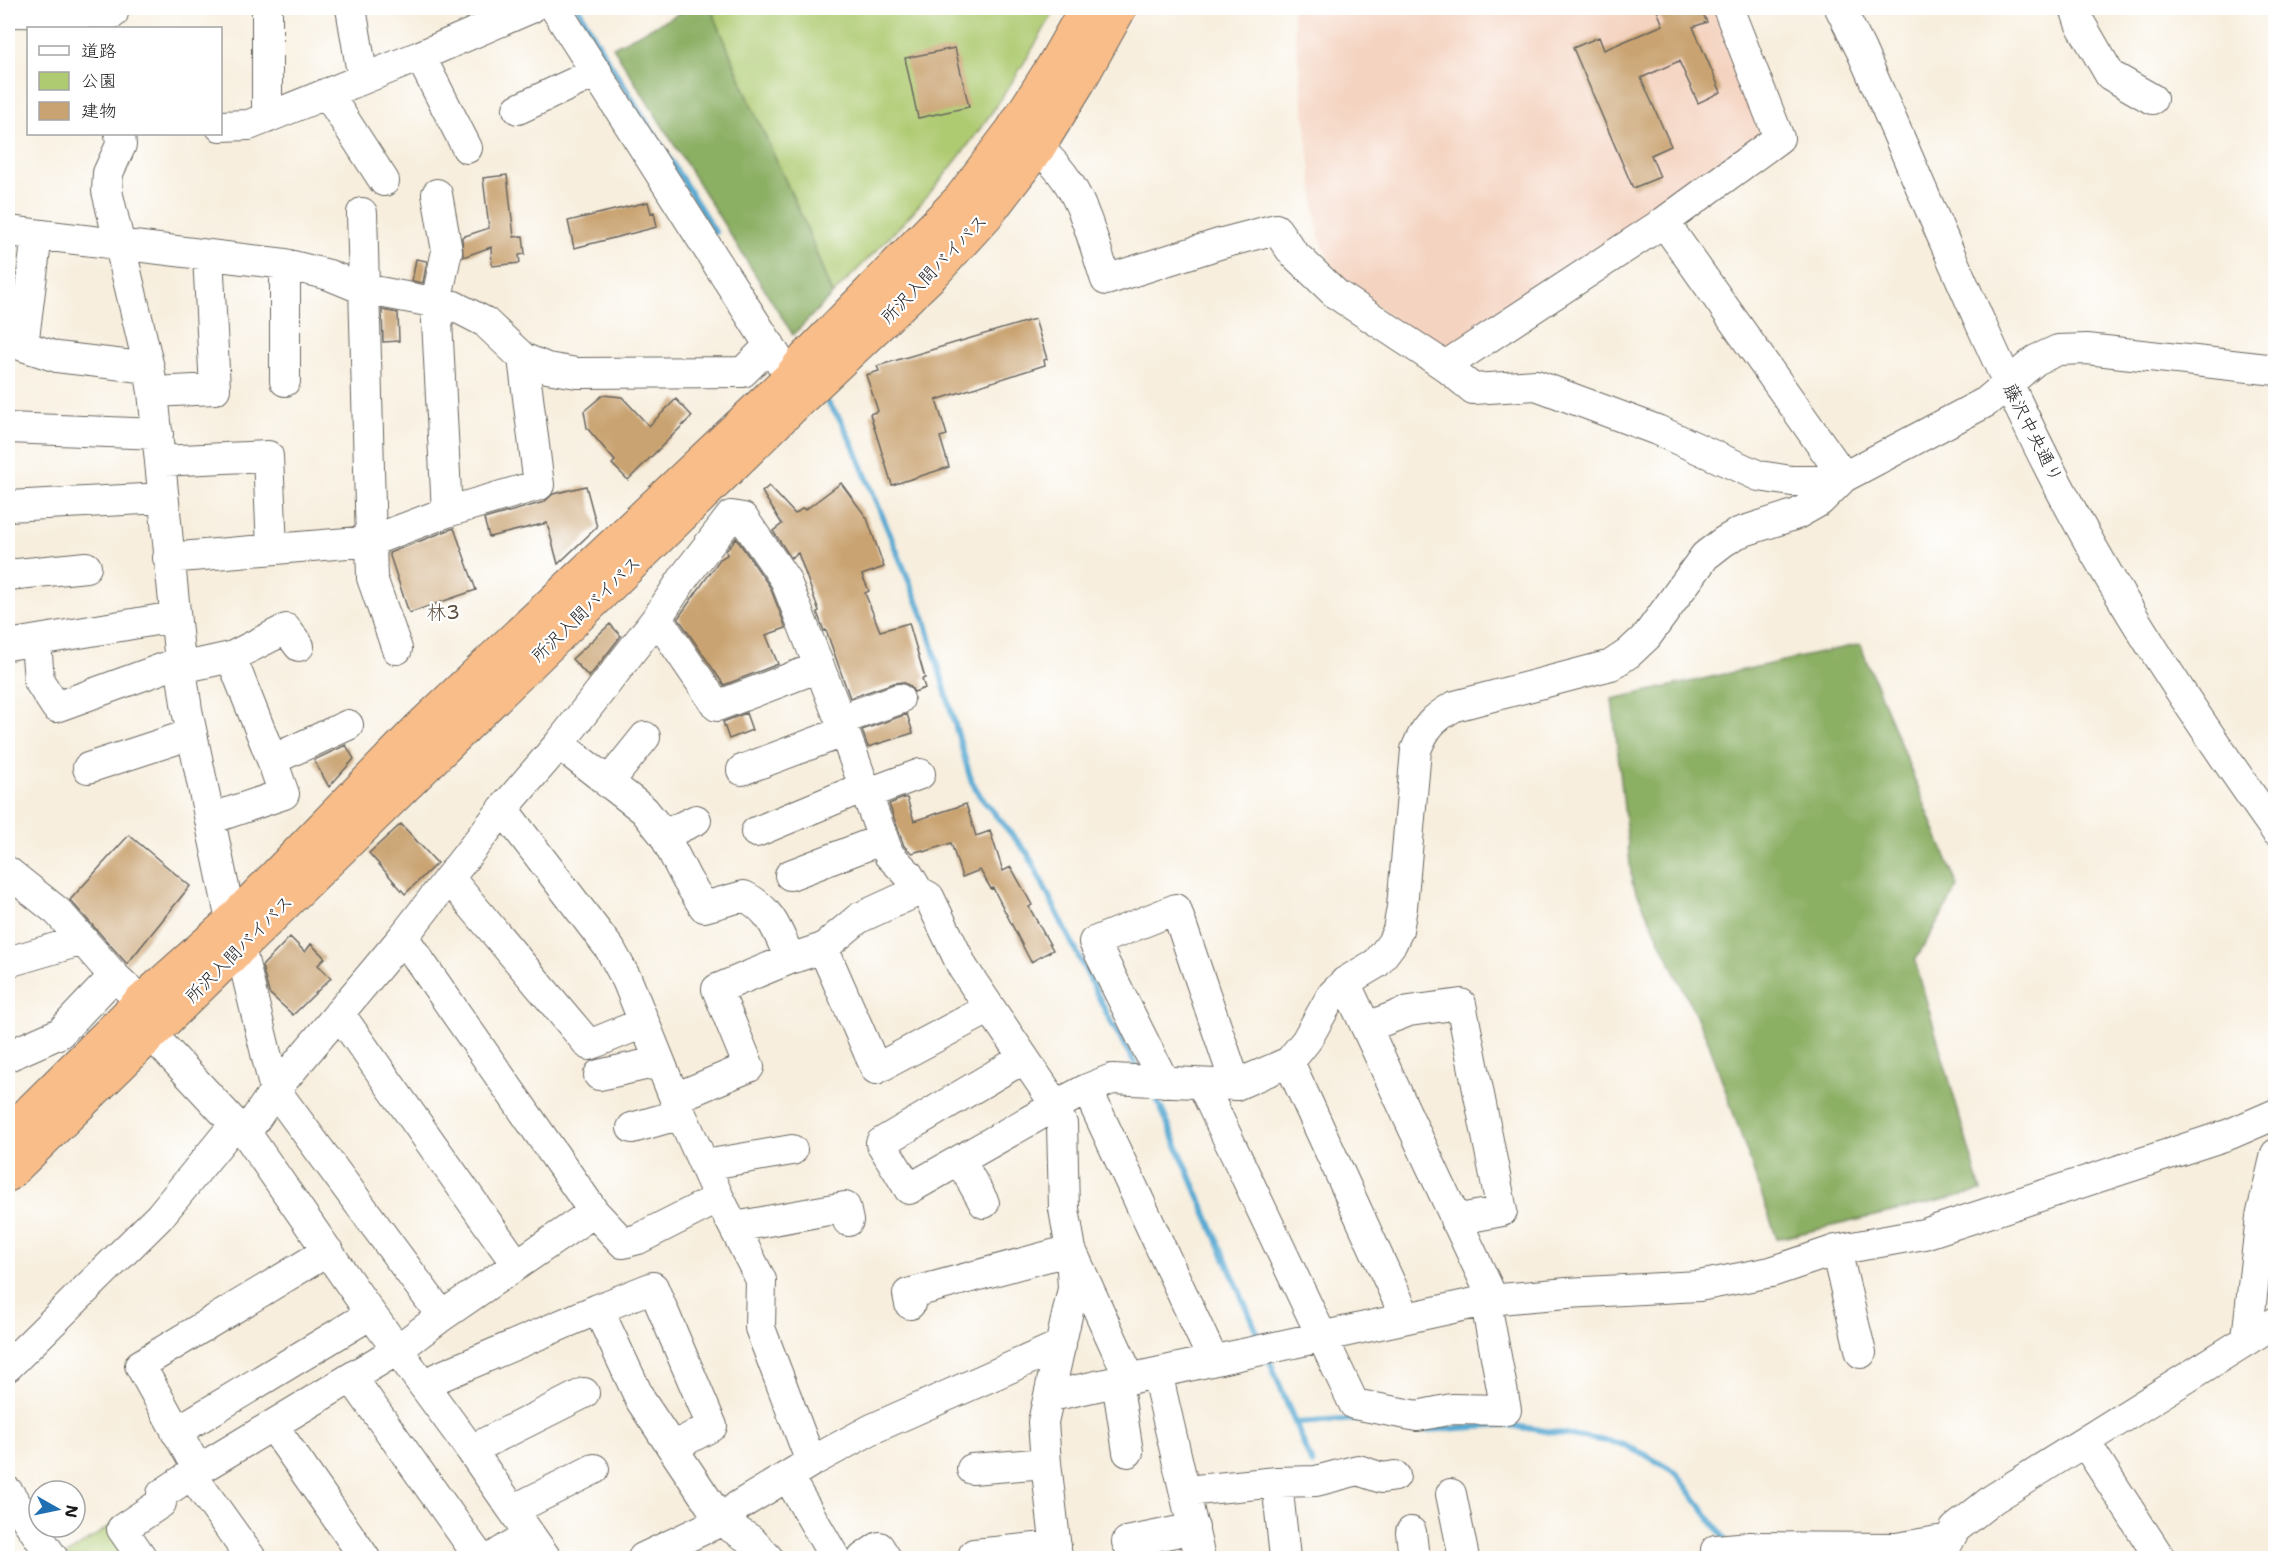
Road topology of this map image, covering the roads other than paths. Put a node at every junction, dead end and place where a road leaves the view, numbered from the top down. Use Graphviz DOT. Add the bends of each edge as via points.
graph roads {
  1 [pos="351,8"];
  2 [pos="531,8"];
  3 [pos="555,8"];
  4 [pos="1086,8"];
  5 [pos="1120,8"];
  6 [pos="1728,8"];
  7 [pos="1840,8"];
  8 [pos="2075,8"];
  9 [pos="267,10"];
  10 [pos="8,12"];
  11 [pos="113,16"];
  12 [pos="420,56"];
  13 [pos="597,72"];
  14 [pos="363,79"];
  15 [pos="327,93"];
  16 [pos="2152,99"];
  17 [pos="518,109"];
  18 [pos="267,118"];
  19 [pos="222,126"];
  20 [pos="1012,130"];
  21 [pos="120,135"];
  22 [pos="1039,147"];
  23 [pos="467,148"];
  24 [pos="384,181"];
  25 [pos="437,194"];
  26 [pos="362,213"];
  27 [pos="1664,222"];
  28 [pos="8,231"];
  29 [pos="37,235"];
  30 [pos="119,244"];
  31 [pos="208,255"];
  32 [pos="285,264"];
  33 [pos="363,289"];
  34 [pos="436,302"];
  35 [pos="770,345"];
  36 [pos="523,358"];
  37 [pos="1445,366"];
  38 [pos="2276,370"];
  39 [pos="801,379"];
  40 [pos="151,380"];
  41 [pos="285,381"];
  42 [pos="2008,384"];
  43 [pos="8,428"];
  44 [pos="159,448"];
  45 [pos="1844,477"];
  46 [pos="163,498"];
  47 [pos="8,506"];
  48 [pos="447,512"];
  49 [pos="371,541"];
  50 [pos="653,544"];
  51 [pos="272,549"];
  52 [pos="168,558"];
  53 [pos="86,567"];
  54 [pos="8,575"];
  55 [pos="684,577"];
  56 [pos="174,616"];
  57 [pos="657,618"];
  58 [pos="22,643"];
  59 [pos="299,646"];
  60 [pos="397,649"];
  61 [pos="231,657"];
  62 [pos="180,665"];
  63 [pos="819,667"];
  64 [pos="899,699"];
  65 [pos="348,725"];
  66 [pos="842,726"];
  67 [pos="192,734"];
  68 [pos="645,737"];
  69 [pos="559,744"];
  70 [pos="272,760"];
  71 [pos="88,768"];
  72 [pos="742,770"];
  73 [pos="920,774"];
  74 [pos="608,783"];
  75 [pos="865,790"];
  76 [pos="503,809"];
  77 [pos="210,819"];
  78 [pos="696,820"];
  79 [pos="2276,831"];
  80 [pos="756,832"];
  81 [pos="664,835"];
  82 [pos="883,839"];
  83 [pos="8,872"];
  84 [pos="790,876"];
  85 [pos="449,878"];
  86 [pos="918,891"];
  87 [pos="235,934"];
  88 [pos="403,937"];
  89 [pos="83,940"];
  90 [pos="823,948"];
  91 [pos="790,959"];
  92 [pos="8,962"];
  93 [pos="114,976"];
  94 [pos="1345,982"];
  95 [pos="141,1001"];
  96 [pos="990,1008"];
  97 [pos="339,1013"];
  98 [pos="643,1023"];
  99 [pos="1367,1027"];
  100 [pos="152,1035"];
  101 [pos="8,1056"];
  102 [pos="1024,1058"];
  103 [pos="658,1062"];
  104 [pos="1289,1062"];
  105 [pos="598,1076"];
  106 [pos="1161,1081"];
  107 [pos="1099,1084"];
  108 [pos="1202,1084"];
  109 [pos="1236,1085"];
  110 [pos="275,1090"];
  111 [pos="678,1106"];
  112 [pos="1055,1106"];
  113 [pos="2276,1114"];
  114 [pos="632,1128"];
  115 [pos="240,1129"];
  116 [pos="8,1133"];
  117 [pos="792,1150"];
  118 [pos="2276,1154"];
  119 [pos="960,1160"];
  120 [pos="705,1165"];
  121 [pos="8,1175"];
  122 [pos="719,1198"];
  123 [pos="984,1203"];
  124 [pos="594,1212"];
  125 [pos="1455,1220"];
  126 [pos="848,1221"];
  127 [pos="735,1227"];
  128 [pos="1071,1250"];
  129 [pos="1836,1250"];
  130 [pos="328,1251"];
  131 [pos="517,1265"];
  132 [pos="1489,1300"];
  133 [pos="910,1304"];
  134 [pos="598,1310"];
  135 [pos="370,1314"];
  136 [pos="442,1316"];
  137 [pos="1406,1318"];
  138 [pos="2276,1322"];
  139 [pos="1321,1336"];
  140 [pos="2247,1338"];
  141 [pos="1060,1345"];
  142 [pos="397,1350"];
  143 [pos="1861,1353"];
  144 [pos="1213,1360"];
  145 [pos="8,1366"];
  146 [pos="352,1378"];
  147 [pos="1135,1378"];
  148 [pos="425,1387"];
  149 [pos="584,1393"];
  150 [pos="1051,1396"];
  151 [pos="273,1426"];
  152 [pos="176,1432"];
  153 [pos="2085,1442"];
  154 [pos="673,1447"];
  155 [pos="471,1450"];
  156 [pos="1128,1452"];
  157 [pos="1046,1463"];
  158 [pos="594,1469"];
  159 [pos="799,1469"];
  160 [pos="972,1469"];
  161 [pos="195,1472"];
  162 [pos="1395,1476"];
  163 [pos="1277,1482"];
  164 [pos="1186,1491"];
  165 [pos="8,1492"];
  166 [pos="1451,1494"];
  167 [pos="721,1521"];
  168 [pos="521,1523"];
  169 [pos="1194,1528"];
  170 [pos="1127,1542"];
  171 [pos="1945,1549"];
  172 [pos="1716,1550"];
  173 [pos="1057,1552"];
  174 [pos="1810,1553"];
  175 [pos="974,1554"];
  176 [pos="53,1558"];
  177 [pos="142,1558"];
  178 [pos="251,1558"];
  179 [pos="365,1558"];
  180 [pos="480,1558"];
  181 [pos="492,1558"];
  182 [pos="546,1558"];
  183 [pos="643,1558"];
  184 [pos="768,1558"];
  185 [pos="835,1558"];
  186 [pos="863,1558"];
  187 [pos="886,1558"];
  188 [pos="1200,1558"];
  189 [pos="1286,1558"];
  190 [pos="1464,1558"];
  191 [pos="2160,1558"];
  1 -- 14 [label="street"];
  2 -- 12 [label="street"];
  3 -- 13 [label="street"];
  4 -- 20 [label="highway, 所沢入間バイパス"];
  5 -- 22 [label="highway, 所沢入間バイパス"];
  6 -- 27 [label="street" via="1779,138"];
  7 -- 42 [label="street, 藤沢中央通り"];
  8 -- 16 [label="street" via="2110,75"];
  9 -- 18 [label="street"];
  10 -- 11 [label="street"];
  12 -- 14 [label="street"];
  12 -- 23 [label="street"];
  13 -- 17 [label="street"];
  13 -- 35 [label="street"];
  14 -- 15 [label="street"];
  15 -- 18 [label="street"];
  15 -- 24 [label="street"];
  18 -- 19 [label="street" via="249,125"];
  20 -- 22 [label="street"];
  20 -- 39 [label="highway, 所沢入間バイパス" via="960,199"];
  21 -- 30 [label="street" via="121,145 108,173 107,191"];
  22 -- 37 [label="street" via="1078,197 1106,280 1276,229 1293,253 1336,294"];
  22 -- 39 [label="highway, 所沢入間バイパス" via="987,215 933,274"];
  25 -- 34 [label="street" via="447,251"];
  26 -- 33 [label="street"];
  27 -- 37 [label="street"];
  27 -- 45 [label="street"];
  28 -- 29 [label="street"];
  29 -- 30 [label="street"];
  29 -- 40 [label="street" via="23,346"];
  30 -- 31 [label="street"];
  30 -- 40 [label="street"];
  31 -- 32 [label="street"];
  31 -- 40 [label="street" via="214,389"];
  32 -- 33 [label="street"];
  32 -- 41 [label="street"];
  33 -- 34 [label="street"];
  33 -- 49 [label="street"];
  34 -- 36 [label="street" via="454,306 485,322"];
  34 -- 48 [label="street"];
  35 -- 36 [label="street" via="743,372 577,373 547,368"];
  35 -- 39 [label="street"];
  36 -- 48 [label="street" via="539,485"];
  37 -- 45 [label="street" via="1473,389 1536,385 1657,430 1759,476 1792,481"];
  38 -- 42 [label="street" via="2073,348 2036,360"];
  39 -- 50 [label="highway, 所沢入間バイパス"];
  39 -- 87 [label="highway, 所沢入間バイパス" via="418,729"];
  40 -- 44 [label="street"];
  42 -- 45 [label="street" via="1986,402"];
  42 -- 79 [label="street, 藤沢中央通り" via="2126,608"];
  43 -- 44 [label="street"];
  44 -- 46 [label="street"];
  44 -- 51 [label="street" via="268,456"];
  45 -- 94 [label="street" via="1820,501 1738,533 1705,556 1647,636 1611,664 1455,706 1438,715 1424,731 1416,750 1398,930 1377,963"];
  46 -- 47 [label="street"];
  46 -- 52 [label="street"];
  48 -- 49 [label="street"];
  49 -- 51 [label="street"];
  49 -- 60 [label="street" via="372,578"];
  50 -- 55 [label="street"];
  50 -- 87 [label="highway, 所沢入間バイパス"];
  51 -- 52 [label="street"];
  52 -- 56 [label="street"];
  53 -- 54 [label="street"];
  55 -- 57 [label="street"];
  55 -- 63 [label="street" via="731,516 742,518 785,579"];
  56 -- 58 [label="street"];
  56 -- 62 [label="street"];
  57 -- 63 [label="street" via="717,706"];
  57 -- 69 [label="street"];
  58 -- 62 [label="street" via="56,707"];
  59 -- 61 [label="street" via="285,628"];
  61 -- 62 [label="street"];
  61 -- 70 [label="street"];
  62 -- 67 [label="street"];
  63 -- 66 [label="street"];
  64 -- 66 [label="street"];
  65 -- 70 [label="street"];
  66 -- 72 [label="street"];
  66 -- 75 [label="street"];
  67 -- 71 [label="street"];
  67 -- 77 [label="street"];
  68 -- 74 [label="street"];
  69 -- 74 [label="street"];
  69 -- 76 [label="street"];
  70 -- 77 [label="street" via="284,794"];
  73 -- 75 [label="street"];
  74 -- 81 [label="street" via="644,810"];
  75 -- 80 [label="street"];
  75 -- 82 [label="street"];
  76 -- 85 [label="street"];
  76 -- 98 [label="street" via="610,949"];
  77 -- 87 [label="street"];
  78 -- 81 [label="street"];
  81 -- 91 [label="street" via="704,907 744,897 756,902 771,918"];
  82 -- 84 [label="street"];
  82 -- 86 [label="street" via="889,855 909,874"];
  83 -- 89 [label="street" via="58,912"];
  85 -- 88 [label="street"];
  85 -- 98 [label="street" via="588,1045"];
  86 -- 90 [label="street" via="859,918"];
  86 -- 96 [label="street" via="929,897 963,968"];
  87 -- 95 [label="highway, 所沢入間バイパス"];
  87 -- 100 [label="highway, 所沢入間バイパス"];
  87 -- 110 [label="street"];
  88 -- 97 [label="street"];
  88 -- 124 [label="street"];
  89 -- 92 [label="street"];
  89 -- 93 [label="street"];
  90 -- 91 [label="street"];
  90 -- 96 [label="street" via="876,1069"];
  91 -- 111 [label="street" via="717,989 749,1067"];
  93 -- 95 [label="street"];
  93 -- 101 [label="street" via="60,1033"];
  94 -- 99 [label="street"];
  94 -- 104 [label="street" via="1332,995"];
  95 -- 116 [label="highway, 所沢入間バイパス"];
  96 -- 102 [label="street"];
  97 -- 110 [label="street"];
  97 -- 131 [label="street"];
  98 -- 103 [label="street"];
  99 -- 125 [label="street"];
  99 -- 125 [label="street" via="1409,1011 1461,1004 1502,1211"];
  100 -- 115 [label="street"];
  100 -- 121 [label="highway, 所沢入間バイパス"];
  102 -- 112 [label="street"];
  102 -- 119 [label="street" via="881,1143 909,1189"];
  103 -- 105 [label="street"];
  103 -- 111 [label="street"];
  104 -- 109 [label="street"];
  104 -- 137 [label="street"];
  106 -- 107 [label="street"];
  106 -- 108 [label="street"];
  106 -- 109 [label="street" via="1094,942 1176,909"];
  107 -- 112 [label="street"];
  107 -- 144 [label="street"];
  108 -- 109 [label="street"];
  108 -- 139 [label="street"];
  110 -- 115 [label="street"];
  110 -- 136 [label="street"];
  111 -- 114 [label="street"];
  111 -- 120 [label="street"];
  112 -- 119 [label="street"];
  112 -- 128 [label="street" via="1062,1124 1064,1209"];
  113 -- 129 [label="street" via="2230,1134 1924,1234"];
  115 -- 130 [label="street"];
  115 -- 145 [label="street" via="159,1217"];
  117 -- 120 [label="street"];
  118 -- 140 [label="street" via="2261,1217"];
  119 -- 123 [label="street"];
  120 -- 122 [label="street"];
  122 -- 124 [label="street" via="622,1244"];
  122 -- 127 [label="street"];
  124 -- 131 [label="street"];
  125 -- 132 [label="street" via="1488,1288"];
  126 -- 127 [label="street" via="845,1207"];
  127 -- 159 [label="street" via="761,1280 760,1328"];
  128 -- 133 [label="street" via="908,1294"];
  128 -- 141 [label="street" via="1073,1289"];
  128 -- 147 [label="street"];
  129 -- 132 [label="street" via="1771,1272 1698,1286"];
  129 -- 143 [label="street"];
  130 -- 135 [label="street"];
  130 -- 152 [label="street" via="140,1365"];
  131 -- 136 [label="street"];
  132 -- 137 [label="street"];
  132 -- 139 [label="street" via="1488,1314 1506,1410 1452,1409 1417,1416 1354,1404"];
  134 -- 148 [label="street" via="437,1378"];
  134 -- 154 [label="street" via="641,1401"];
  134 -- 154 [label="street" via="653,1287 712,1426"];
  135 -- 142 [label="street"];
  135 -- 152 [label="street"];
  136 -- 142 [label="street"];
  137 -- 139 [label="street"];
  138 -- 140 [label="street"];
  139 -- 144 [label="street"];
  140 -- 153 [label="street"];
  141 -- 150 [label="street"];
  141 -- 159 [label="street" via="872,1429"];
  142 -- 146 [label="street"];
  142 -- 148 [label="street"];
  144 -- 147 [label="street"];
  146 -- 151 [label="street"];
  146 -- 180 [label="street"];
  147 -- 150 [label="street"];
  147 -- 156 [label="street"];
  147 -- 164 [label="street"];
  148 -- 155 [label="street"];
  149 -- 155 [label="street"];
  150 -- 157 [label="street" via="1044,1422"];
  151 -- 161 [label="street"];
  151 -- 179 [label="street"];
  152 -- 161 [label="street"];
  153 -- 171 [label="street" via="1955,1529"];
  153 -- 191 [label="street"];
  154 -- 167 [label="street"];
  155 -- 168 [label="street"];
  157 -- 160 [label="street"];
  157 -- 173 [label="street"];
  158 -- 168 [label="street"];
  159 -- 167 [label="street" via="738,1506"];
  159 -- 185 [label="street"];
  161 -- 177 [label="street" via="162,1494 161,1503 122,1529"];
  161 -- 178 [label="street"];
  162 -- 163 [label="street" via="1382,1478 1358,1470 1316,1481"];
  163 -- 164 [label="street"];
  163 -- 189 [label="street"];
  164 -- 169 [label="street"];
  165 -- 176 [label="street"];
  166 -- 190 [label="street"];
  167 -- 183 [label="street"];
  167 -- 184 [label="street" via="750,1540"];
  168 -- 181 [label="street"];
  168 -- 182 [label="street"];
  169 -- 170 [label="street"];
  169 -- 188 [label="street"];
  171 -- 174 [label="street"];
  172 -- 174 [label="street" via="1750,1547"];
  173 -- 175 [label="street"];
  186 -- 187 [label="street" via="879,1547"];
}
